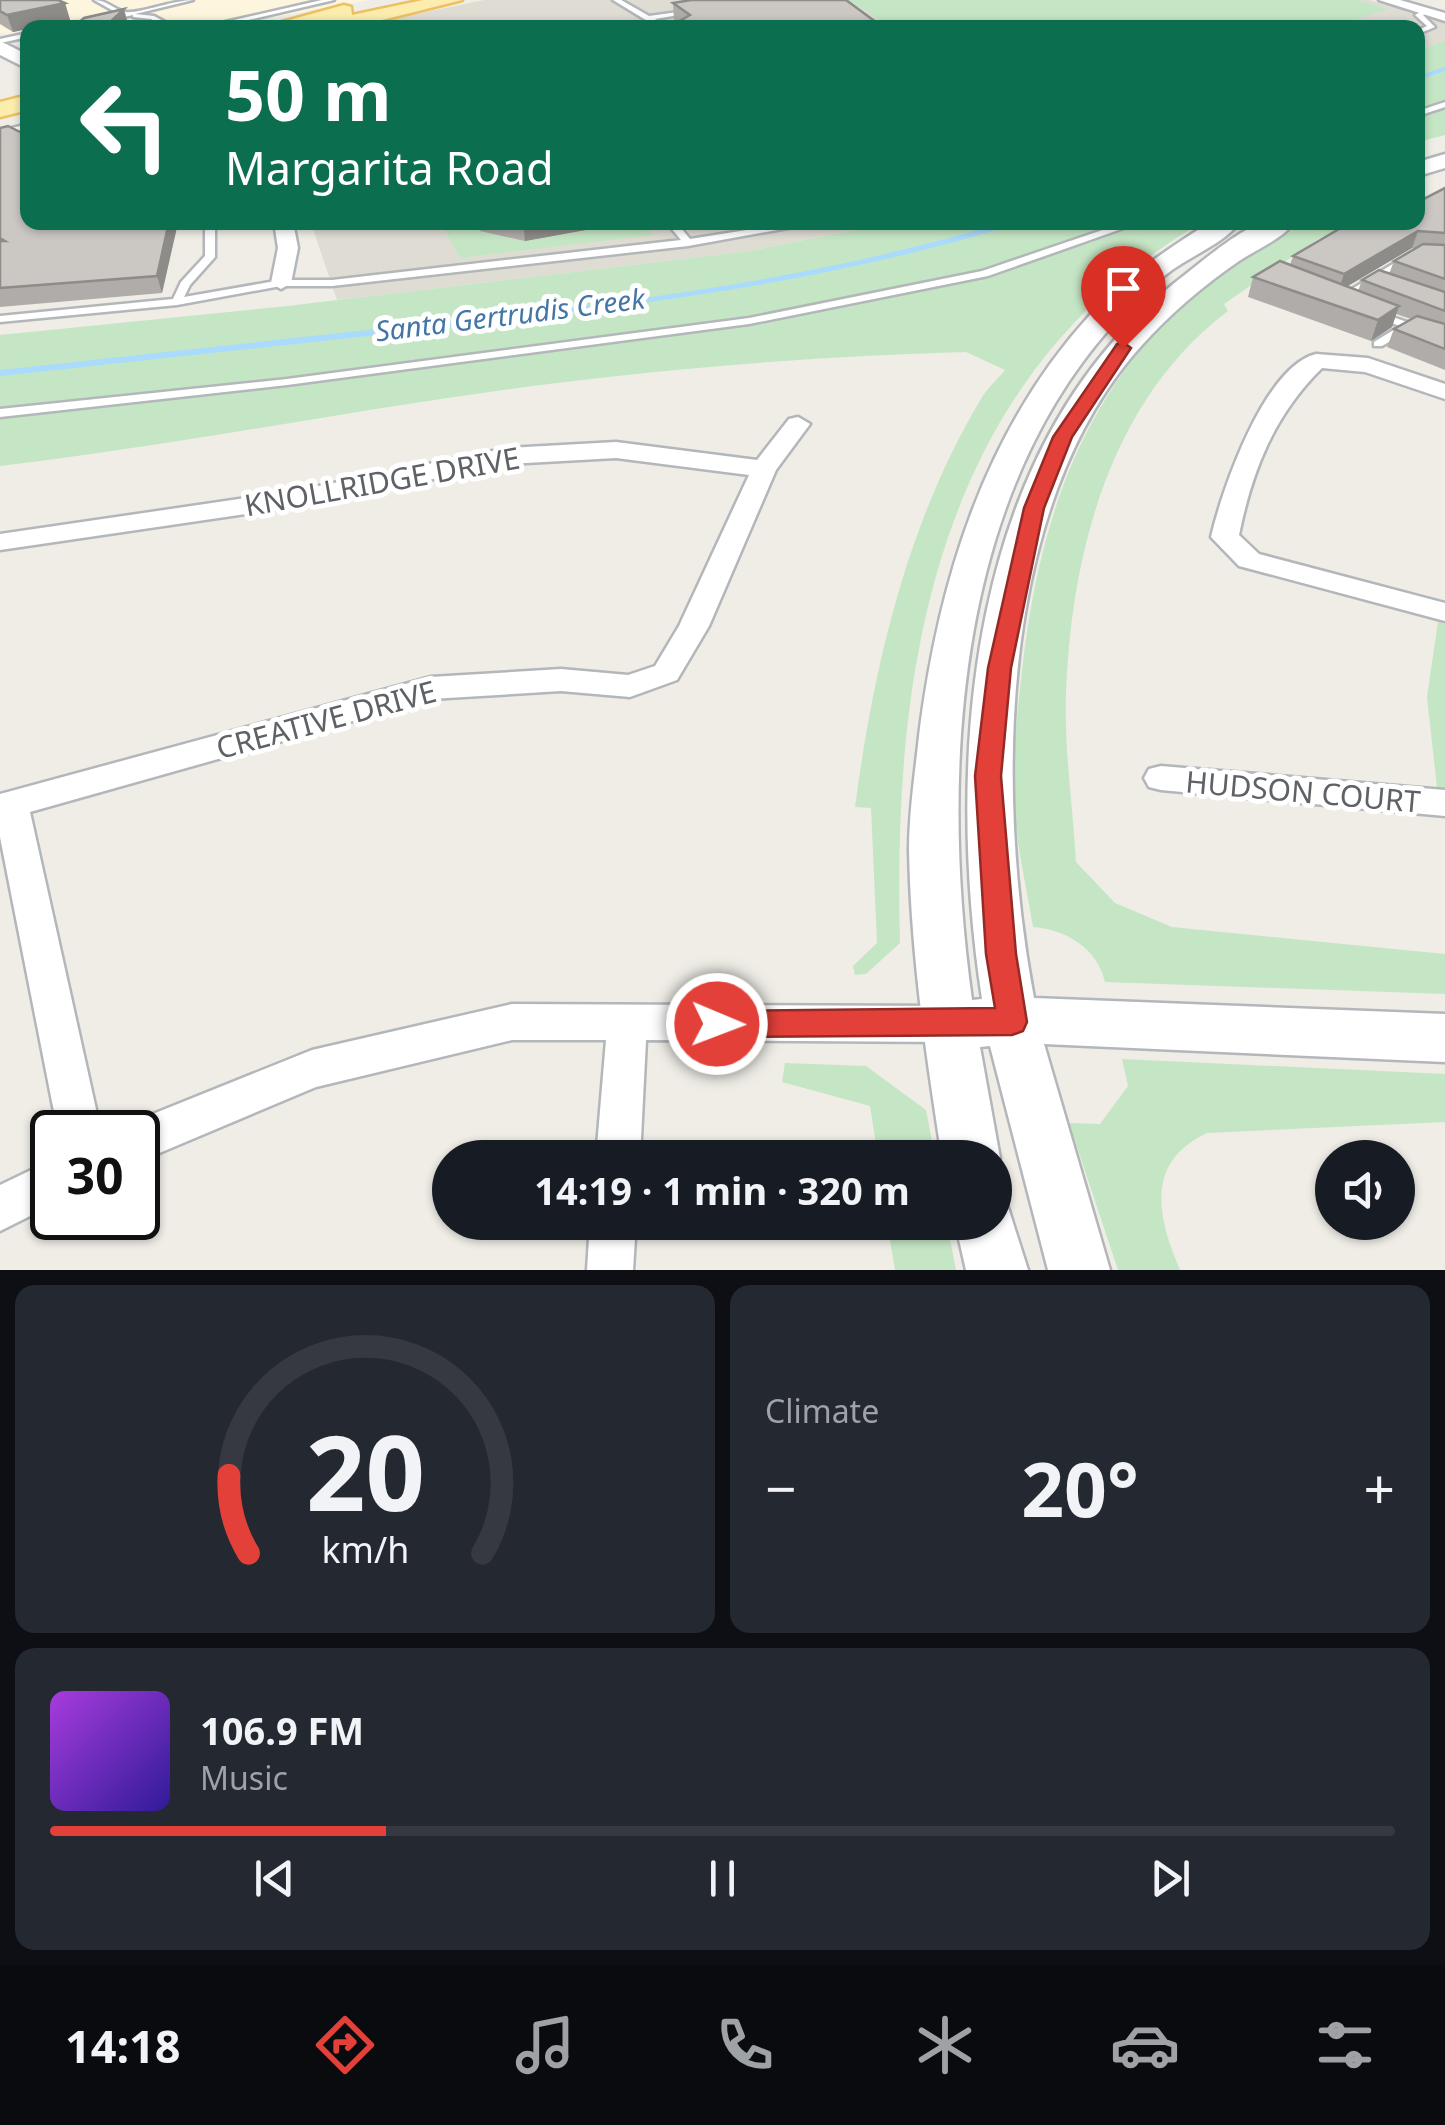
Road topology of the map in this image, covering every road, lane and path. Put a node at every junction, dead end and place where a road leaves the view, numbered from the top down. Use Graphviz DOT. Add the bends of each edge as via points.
graph roads {
  1 [pos="96,0"];
  2 [pos="190,0"];
  3 [pos="331,0"];
  4 [pos="400,0"];
  5 [pos="452,0"];
  6 [pos="616,0"];
  7 [pos="1386,0"];
  8 [pos="312,2"];
  9 [pos="707,11"];
  10 [pos="1426,12"];
  11 [pos="125,14"];
  12 [pos="1445,17"];
  13 [pos="648,18"];
  14 [pos="98,20"];
  15 [pos="119,20"];
  16 [pos="154,20"];
  17 [pos="236,20"];
  18 [pos="307,20"];
  19 [pos="356,20"];
  20 [pos="651,20"];
  21 [pos="1424,20"];
  22 [pos="210,230"];
  23 [pos="289,230"];
  24 [pos="677,230"];
  25 [pos="768,230"];
  26 [pos="1113,230"];
  27 [pos="1216,230"];
  28 [pos="1269,230"];
  29 [pos="688,243"];
  30 [pos="1445,258"];
  31 [pos="1371,280"];
  32 [pos="282,283"];
  33 [pos="1389,287"];
  34 [pos="1324,295"];
  35 [pos="1338,300"];
  36 [pos="177,302"];
  37 [pos="0,319"];
  38 [pos="1408,326"];
  39 [pos="1445,339"];
  40 [pos="1378,344"];
  41 [pos="1445,392"];
  42 [pos="0,413"];
  43 [pos="798,424"];
  44 [pos="764,469"];
  45 [pos="0,542"];
  46 [pos="1445,612"];
  47 [pos="1162,778"];
  48 [pos="1445,804"];
  49 [pos="5,806"];
  50 [pos="1012,1022"];
  51 [pos="627,1024"];
  52 [pos="947,1024"];
  53 [pos="1445,1038"];
  54 [pos="74,1110"];
  55 [pos="160,1132"];
  56 [pos="619,1140"];
  57 [pos="968,1140"];
  58 [pos="30,1193"];
  59 [pos="0,1208"];
  60 [pos="612,1240"];
  61 [pos="990,1240"];
  62 [pos="610,1270"];
  63 [pos="997,1270"];
  64 [pos="1080,1270"];
  1 -- 11 [label="lane"];
  2 -- 11 [label="lane"];
  3 -- 8 [label="lane"];
  4 -- 18 [label="main road"];
  5 -- 19 [label="main road"];
  6 -- 13 [label="lane"];
  7 -- 10 [label="street"];
  8 -- 17 [label="lane"];
  9 -- 13 [label="lane"];
  10 -- 12 [label="street"];
  10 -- 21 [label="lane" via="1418,15"];
  11 -- 14 [label="lane"];
  13 -- 20 [label="lane"];
  15 -- 16 [label="lane"];
  22 -- 36 [label="lane" via="210,257"];
  23 -- 32 [label="street"];
  24 -- 29 [label="lane"];
  25 -- 29 [label="lane"];
  26 -- 42 [label="lane" via="984,274 768,318"];
  27 -- 52 [label="main road" via="1155,270 1070,358 1032,410 985,512 942,700 932,847"];
  28 -- 50 [label="main road" via="1181,288 1123,348 1062,437 1034,508 1000,668 988,776"];
  29 -- 32 [label="lane"];
  30 -- 31 [label="lane" via="1414,254"];
  31 -- 33 [label="lane"];
  31 -- 35 [label="lane"];
  32 -- 36 [label="lane"];
  34 -- 35 [label="lane"];
  35 -- 38 [label="lane"];
  36 -- 37 [label="lane"];
  38 -- 39 [label="lane"];
  38 -- 40 [label="lane"];
  41 -- 46 [label="street" via="1388,370 1316,361 1262,425 1231,503 1225,538 1248,560"];
  43 -- 44 [label="street, CREATIVE DRIVE"];
  44 -- 45 [label="street, KNOLLRIDGE DRIVE" via="616,450 508,456 294,498"];
  44 -- 49 [label="street, CREATIVE DRIVE" via="666,673 630,686 561,680 430,688"];
  47 -- 48 [label="street, HUDSON COURT"];
  49 -- 54 [label="street"];
  50 -- 52 [label="main road"];
  50 -- 53 [label="main road"];
  50 -- 64 [label="main road"];
  51 -- 52 [label="street"];
  51 -- 55 [label="street" via="512,1022 312,1069"];
  51 -- 56 [label="street"];
  52 -- 57 [label="main road"];
  58 -- 59 [label="street"];
  60 -- 62 [label="street"];
  61 -- 63 [label="main road"];
}
